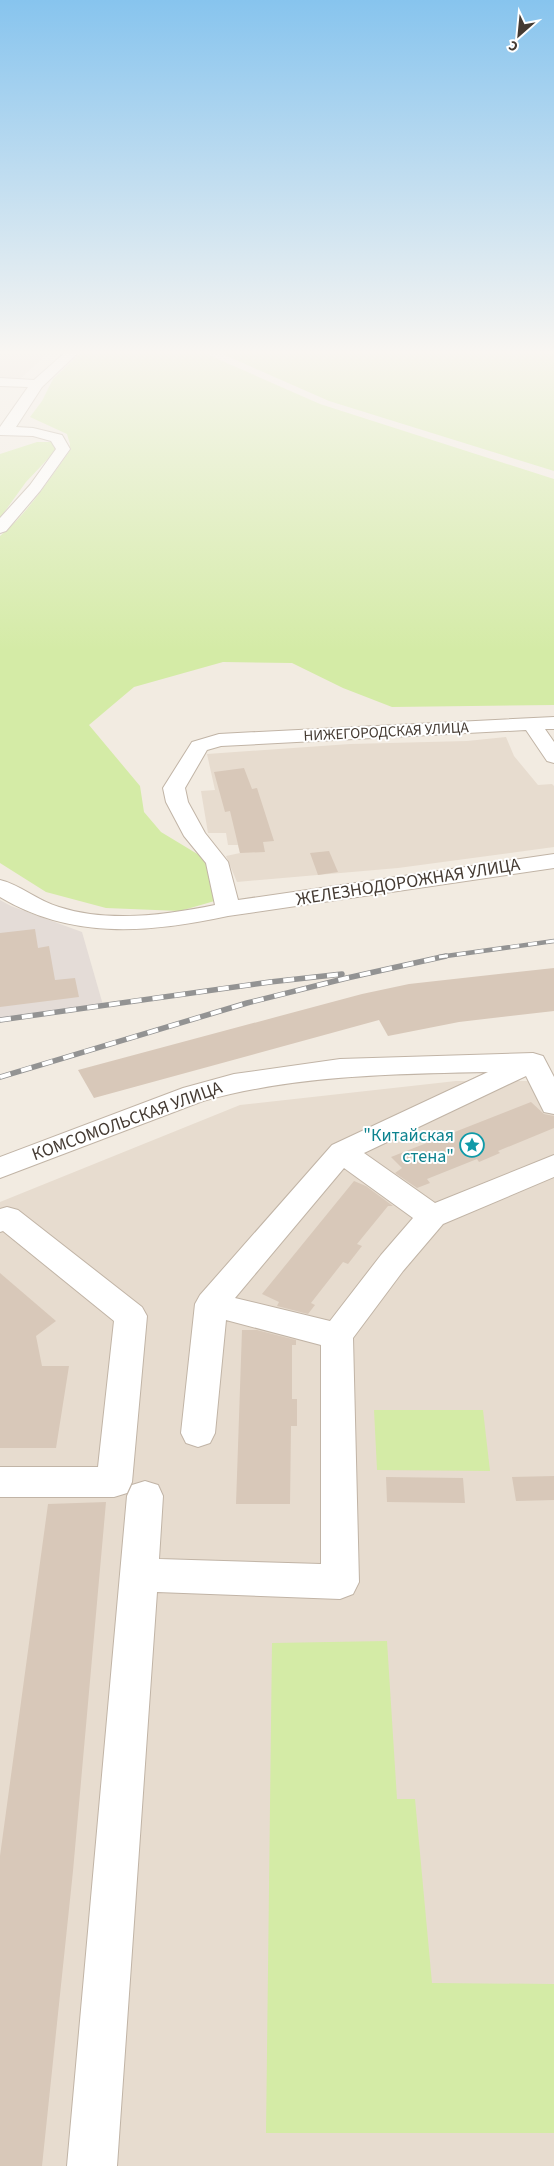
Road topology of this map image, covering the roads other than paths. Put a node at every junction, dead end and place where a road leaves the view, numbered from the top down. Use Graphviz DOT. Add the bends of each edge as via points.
graph roads {
  1 [pos="61,450"];
  2 [pos="0,528"];
  3 [pos="554,724"];
  4 [pos="532,725"];
  5 [pos="554,757"];
  6 [pos="554,861"];
  7 [pos="0,887"];
  8 [pos="30,905"];
  9 [pos="0,907"];
  10 [pos="228,909"];
  11 [pos="544,1062"];
  12 [pos="554,1105"];
  13 [pos="342,1152"];
  14 [pos="554,1165"];
  15 [pos="0,1168"];
  16 [pos="432,1216"];
  17 [pos="0,1221"];
  18 [pos="211,1304"];
  19 [pos="337,1336"];
  20 [pos="198,1433"];
  21 [pos="0,1482"];
  22 [pos="145,1496"];
  23 [pos="139,1575"];
  24 [pos="92,2166"];
  1 -- 2 [label="street" via="35,488"];
  3 -- 4 [label="street, НИЖЕГОРОДСКАЯ УЛИЦА"];
  4 -- 5 [label="street"];
  4 -- 10 [label="street, НИЖЕГОРОДСКАЯ УЛИЦА" via="219,740 199,746 174,788 177,802 195,836 217,862"];
  6 -- 10 [label="street, ЖЕЛЕЗНОДОРОЖНАЯ УЛИЦА"];
  7 -- 8 [label="street"];
  8 -- 9 [label="street"];
  8 -- 10 [label="street, ЖЕЛЕЗНОДОРОЖНАЯ УЛИЦА" via="52,913 109,922 165,920"];
  11 -- 12 [label="street"];
  11 -- 13 [label="street"];
  11 -- 15 [label="street, КОМСОМОЛЬСКАЯ УЛИЦА" via="388,1064 234,1083 193,1094"];
  13 -- 16 [label="street"];
  13 -- 18 [label="street"];
  14 -- 16 [label="street"];
  16 -- 19 [label="street"];
  17 -- 21 [label="street" via="7,1218 132,1316 114,1482"];
  18 -- 19 [label="street"];
  18 -- 20 [label="street"];
  19 -- 23 [label="street" via="340,1582"];
  22 -- 23 [label="street"];
  23 -- 24 [label="street"];
}
